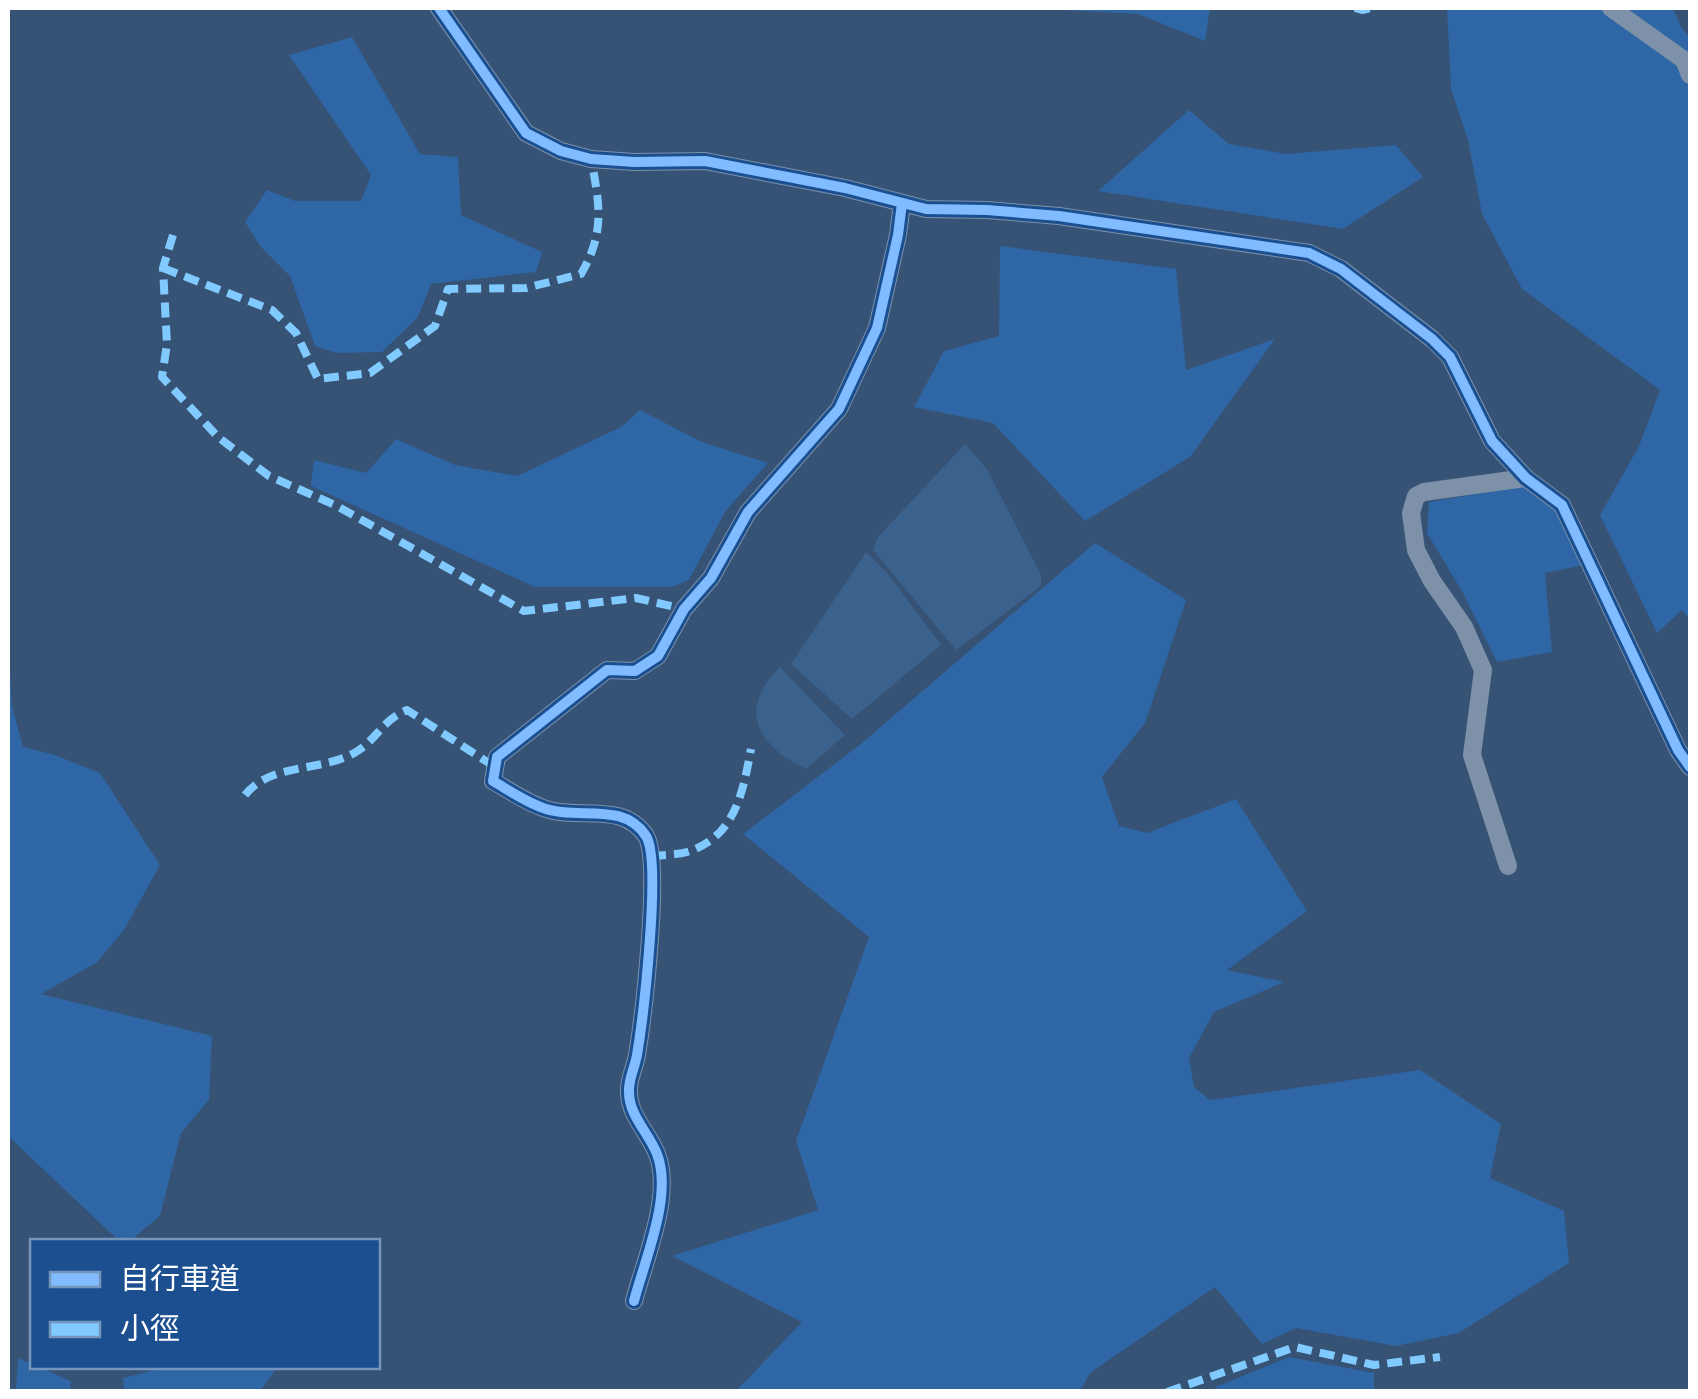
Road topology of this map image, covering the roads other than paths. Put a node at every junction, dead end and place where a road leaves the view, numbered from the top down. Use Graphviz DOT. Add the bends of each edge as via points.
graph roads {
  1 [pos="439,8"];
  2 [pos="1611,8"];
  3 [pos="1690,75"];
  4 [pos="902,204"];
  5 [pos="1526,478"];
  6 [pos="1690,767"];
  7 [pos="1508,866"];
  8 [pos="634,1301"];
  1 -- 4 [label="street" via="526,133 549,147 590,159 705,162"];
  2 -- 3 [label="street" via="1684,60"];
  4 -- 5 [label="street" via="1059,216 1309,253 1342,269 1441,348 1492,442"];
  4 -- 8 [label="street" via="877,328 840,409 748,512 658,656 635,670 606,670 497,757 493,781 516,796 549,811 607,813 631,821 647,837 651,918 628,1092 664,1186"];
  5 -- 6 [label="street" via="1562,505"];
  5 -- 7 [label="street" via="1424,492 1410,512 1416,550 1483,670 1472,755"];
}
